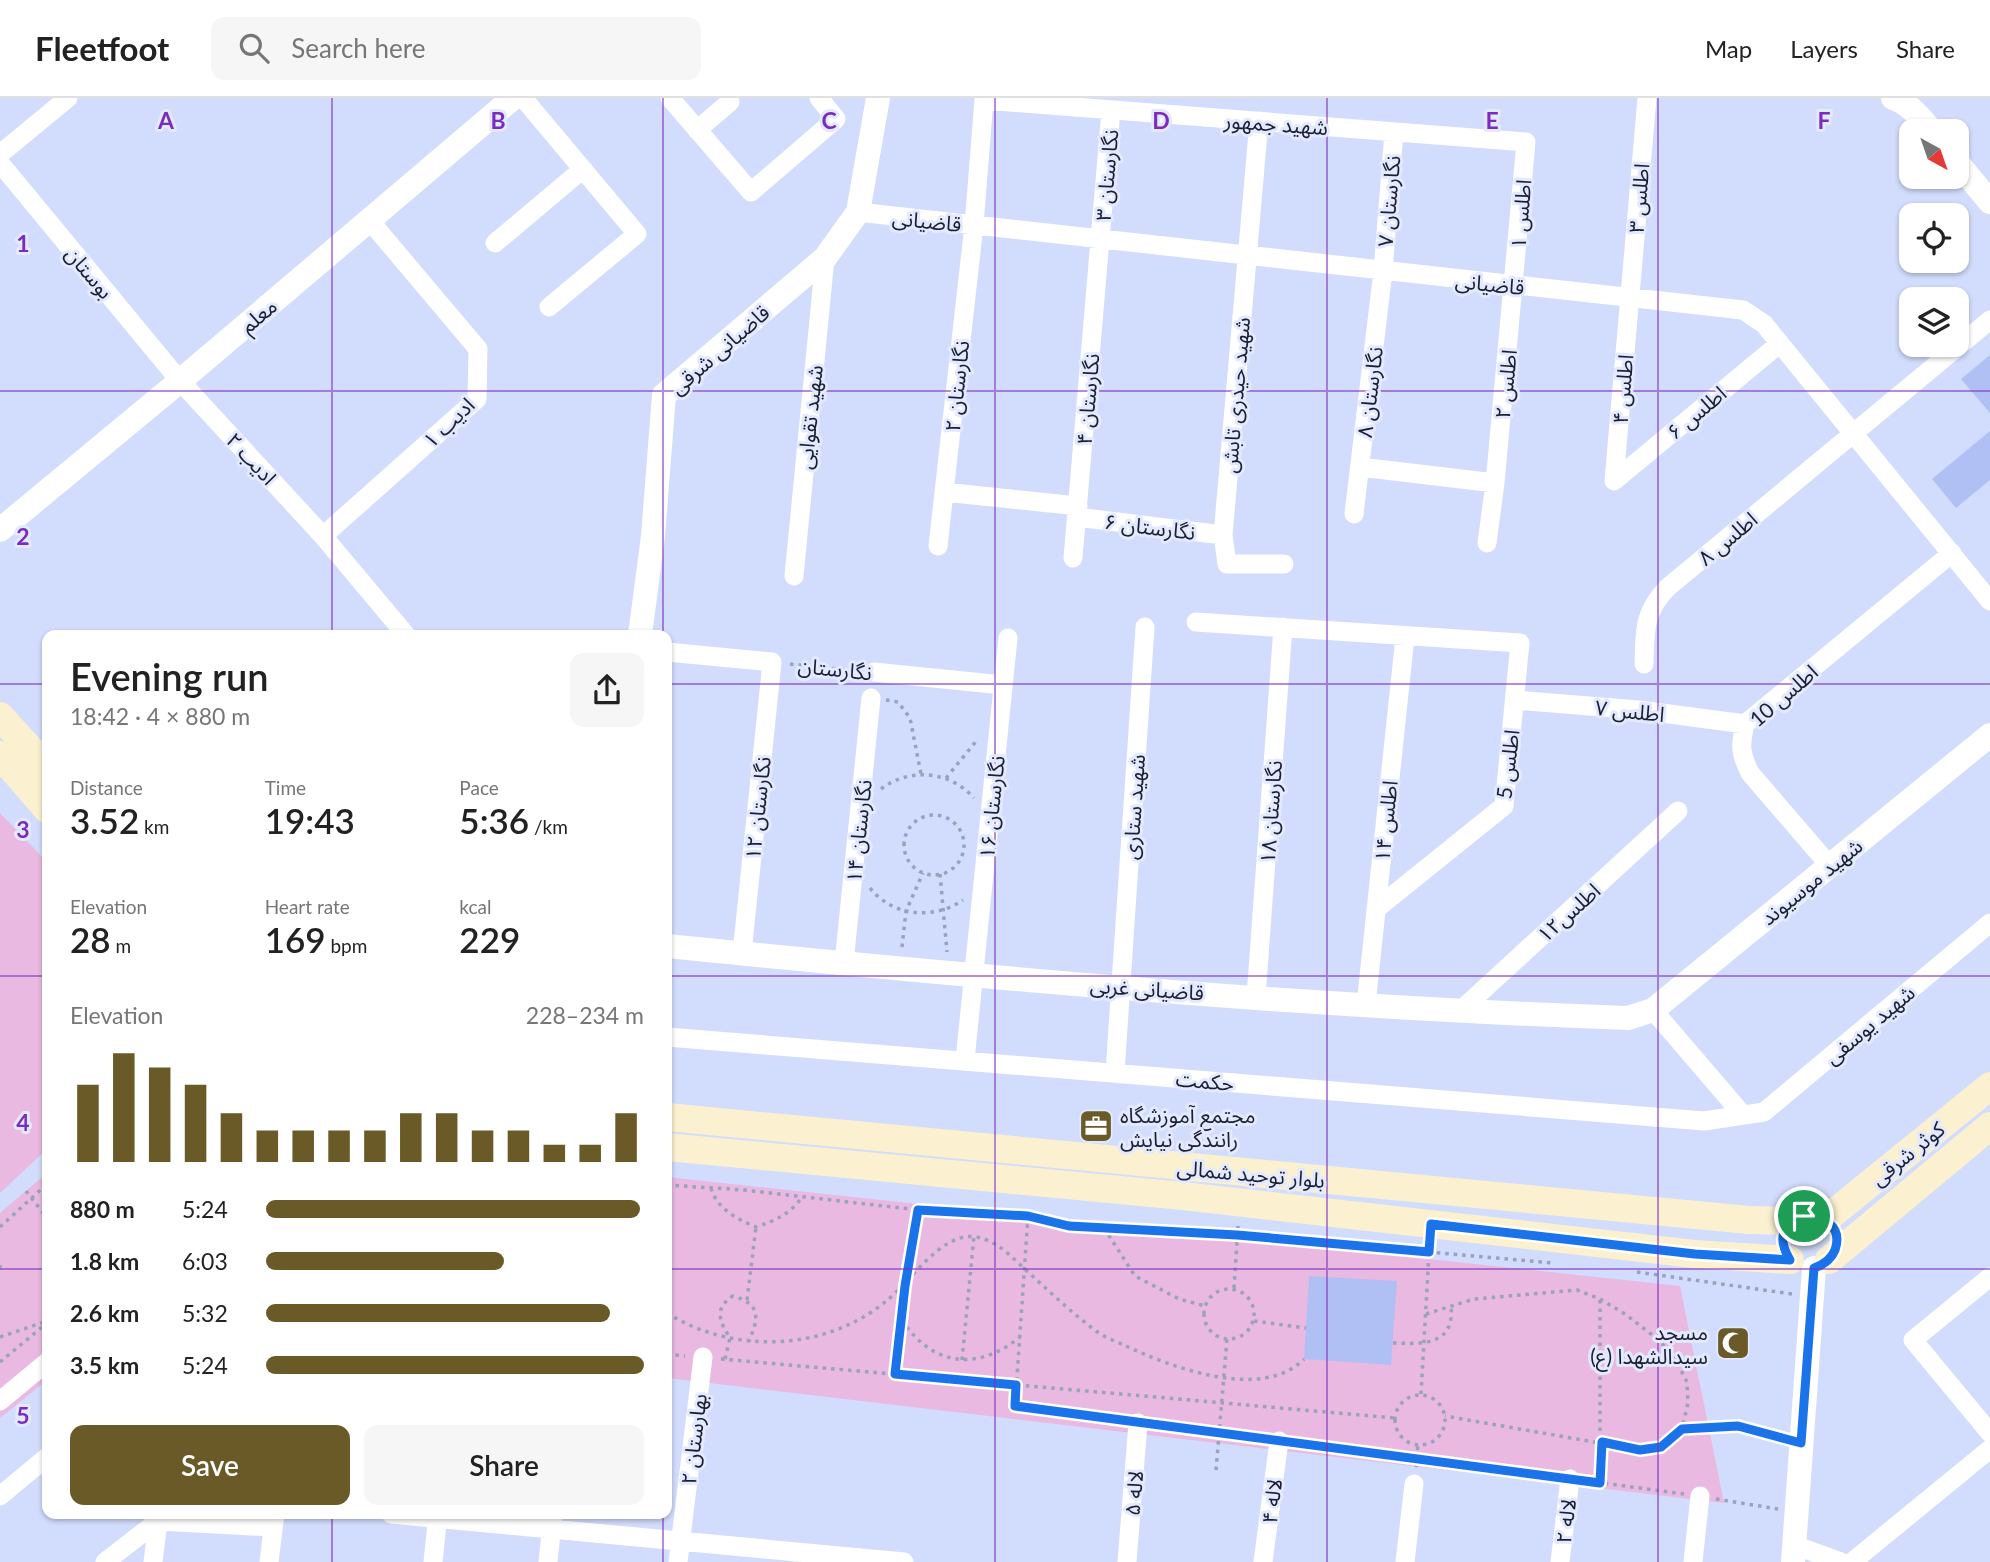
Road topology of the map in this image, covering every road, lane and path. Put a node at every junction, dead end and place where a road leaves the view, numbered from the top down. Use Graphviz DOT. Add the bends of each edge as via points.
graph roads {
  1 [pos="68,98"];
  2 [pos="513,98"];
  3 [pos="523,98"];
  4 [pos="670,98"];
  5 [pos="819,98"];
  6 [pos="878,98"];
  7 [pos="1647,98"];
  8 [pos="1897,98"];
  9 [pos="984,100"];
  10 [pos="730,102"];
  11 [pos="1111,110"];
  12 [pos="1922,119"];
  13 [pos="1259,121"];
  14 [pos="697,130"];
  15 [pos="1394,132"];
  16 [pos="1526,142"];
  17 [pos="0,155"];
  18 [pos="0,163"];
  19 [pos="583,169"];
  20 [pos="1969,177"];
  21 [pos="1990,202"];
  22 [pos="858,212"];
  23 [pos="370,221"];
  24 [pos="974,225"];
  25 [pos="1101,239"];
  26 [pos="495,243"];
  27 [pos="1248,256"];
  28 [pos="825,258"];
  29 [pos="1383,271"];
  30 [pos="1514,285"];
  31 [pos="1630,298"];
  32 [pos="549,307"];
  33 [pos="1990,320"];
  34 [pos="1779,344"];
  35 [pos="180,381"];
  36 [pos="1852,434"];
  37 [pos="1360,467"];
  38 [pos="1614,481"];
  39 [pos="1495,483"];
  40 [pos="944,492"];
  41 [pos="1077,511"];
  42 [pos="1354,514"];
  43 [pos="0,530"];
  44 [pos="1223,535"];
  45 [pos="323,536"];
  46 [pos="1487,543"];
  47 [pos="938,547"];
  48 [pos="1952,553"];
  49 [pos="1073,558"];
  50 [pos="1284,564"];
  51 [pos="794,576"];
  52 [pos="1990,601"];
  53 [pos="1196,622"];
  54 [pos="1145,627"];
  55 [pos="1283,628"];
  56 [pos="402,630"];
  57 [pos="641,630"];
  58 [pos="1405,637"];
  59 [pos="1008,638"];
  60 [pos="672,652"];
  61 [pos="772,662"];
  62 [pos="1644,664"];
  63 [pos="874,672"];
  64 [pos="1003,685"];
  65 [pos="871,698"];
  66 [pos="1515,700"];
  67 [pos="0,716"];
  68 [pos="999,722"];
  69 [pos="1745,724"];
  70 [pos="1990,735"];
  71 [pos="0,755"];
  72 [pos="42,762"];
  73 [pos="921,774"];
  74 [pos="946,778"];
  75 [pos="42,803"];
  76 [pos="1678,811"];
  77 [pos="859,816"];
  78 [pos="989,824"];
  79 [pos="855,859"];
  80 [pos="1830,866"];
  81 [pos="923,873"];
  82 [pos="940,874"];
  83 [pos="984,877"];
  84 [pos="1376,909"];
  85 [pos="945,910"];
  86 [pos="906,911"];
  87 [pos="1990,923"];
  88 [pos="672,946"];
  89 [pos="742,953"];
  90 [pos="844,963"];
  91 [pos="901,969"];
  92 [pos="944,973"];
  93 [pos="973,976"];
  94 [pos="1121,986"];
  95 [pos="1256,997"];
  96 [pos="1366,1005"];
  97 [pos="1653,1010"];
  98 [pos="1459,1012"];
  99 [pos="1628,1018"];
  100 [pos="672,1037"];
  101 [pos="965,1060"];
  102 [pos="1115,1072"];
  103 [pos="1990,1086"];
  104 [pos="1743,1115"];
  105 [pos="672,1117"];
  106 [pos="1990,1126"];
  107 [pos="672,1147"];
  108 [pos="672,1185"];
  109 [pos="711,1188"];
  110 [pos="42,1189"];
  111 [pos="26,1191"];
  112 [pos="803,1196"];
  113 [pos="32,1198"];
  114 [pos="1239,1203"];
  115 [pos="918,1210"];
  116 [pos="42,1211"];
  117 [pos="1028,1216"];
  118 [pos="1825,1220"];
  119 [pos="1794,1221"];
  120 [pos="1431,1224"];
  121 [pos="0,1227"];
  122 [pos="756,1227"];
  123 [pos="1104,1228"];
  124 [pos="1237,1235"];
  125 [pos="974,1236"];
  126 [pos="1429,1252"];
  127 [pos="1559,1263"];
  128 [pos="1811,1263"];
  129 [pos="0,1265"];
  130 [pos="1024,1269"];
  131 [pos="1625,1270"];
  132 [pos="0,1272"];
  133 [pos="1990,1277"];
  134 [pos="905,1286"];
  135 [pos="1234,1288"];
  136 [pos="1812,1297"];
  137 [pos="1600,1299"];
  138 [pos="747,1300"];
  139 [pos="1205,1306"];
  140 [pos="1451,1306"];
  141 [pos="1426,1314"];
  142 [pos="672,1316"];
  143 [pos="901,1318"];
  144 [pos="1254,1321"];
  145 [pos="42,1324"];
  146 [pos="42,1326"];
  147 [pos="1306,1328"];
  148 [pos="0,1337"];
  149 [pos="730,1338"];
  150 [pos="1020,1338"];
  151 [pos="1227,1339"];
  152 [pos="750,1341"];
  153 [pos="1393,1343"];
  154 [pos="1424,1344"];
  155 [pos="672,1354"];
  156 [pos="703,1357"];
  157 [pos="725,1359"];
  158 [pos="1304,1359"];
  159 [pos="962,1360"];
  160 [pos="0,1362"];
  161 [pos="42,1366"];
  162 [pos="895,1374"];
  163 [pos="1224,1378"];
  164 [pos="1016,1385"];
  165 [pos="1421,1394"];
  166 [pos="0,1401"];
  167 [pos="1222,1403"];
  168 [pos="1445,1416"];
  169 [pos="1395,1418"];
  170 [pos="1138,1423"];
  171 [pos="1682,1429"];
  172 [pos="1221,1433"];
  173 [pos="1990,1433"];
  174 [pos="1279,1441"];
  175 [pos="1602,1442"];
  176 [pos="1801,1443"];
  177 [pos="1990,1449"];
  178 [pos="42,1461"];
  179 [pos="1216,1470"];
  180 [pos="1570,1479"];
  181 [pos="1600,1483"];
  182 [pos="1414,1484"];
  183 [pos="0,1496"];
  184 [pos="1700,1496"];
  185 [pos="1796,1513"];
  186 [pos="157,1519"];
  187 [pos="159,1519"];
  188 [pos="216,1519"];
  189 [pos="438,1519"];
  190 [pos="506,1519"];
  191 [pos="274,1521"];
  192 [pos="552,1521"];
  193 [pos="681,1541"];
  194 [pos="1794,1554"];
  195 [pos="105,1562"];
  196 [pos="153,1562"];
  197 [pos="269,1562"];
  198 [pos="433,1562"];
  199 [pos="548,1562"];
  200 [pos="678,1562"];
  201 [pos="904,1562"];
  202 [pos="1127,1562"];
  203 [pos="1263,1562"];
  204 [pos="1405,1562"];
  205 [pos="1560,1562"];
  206 [pos="1693,1562"];
  207 [pos="1841,1562"];
  208 [pos="1852,1562"];
  1 -- 17 [label="street"];
  2 -- 23 [label="street, معلم"];
  3 -- 19 [label="street"];
  4 -- 14 [label="street"];
  5 -- 14 [label="street" via="836,119 751,192"];
  6 -- 22 [label="street, قاضیانی شرقی"];
  7 -- 31 [label="street, اطلس ۳"];
  8 -- 12 [label="street"];
  9 -- 11 [label="street, شهید جمهور"];
  9 -- 24 [label="street, نگارستان ۲"];
  10 -- 14 [label="street"];
  11 -- 13 [label="street, شهید جمهور"];
  11 -- 25 [label="street, نگارستان ۳"];
  13 -- 15 [label="street, شهید جمهور"];
  13 -- 27 [label="street, شهید حیدری تابش"];
  15 -- 16 [label="street, شهید جمهور"];
  15 -- 29 [label="street, نگارستان ۷"];
  16 -- 30 [label="street, اطلس ۱"];
  18 -- 35 [label="street, بوستان"];
  19 -- 26 [label="street"];
  19 -- 32 [label="street" via="638,234"];
  20 -- 21 [label="street"];
  22 -- 24 [label="street, قاضیانی"];
  22 -- 28 [label="street, قاضیانی شرقی"];
  23 -- 35 [label="street, معلم"];
  23 -- 45 [label="street, ادیب ۱" via="478,349 477,399"];
  24 -- 25 [label="street, قاضیانی"];
  24 -- 40 [label="street, نگارستان ۲"];
  25 -- 27 [label="street, قاضیانی"];
  25 -- 41 [label="street, نگارستان ۴"];
  27 -- 29 [label="street, قاضیانی"];
  27 -- 44 [label="street, شهید حیدری تابش"];
  28 -- 51 [label="street, شهید تقوایی"];
  28 -- 57 [label="street, قاضیانی شرقی" via="664,395"];
  29 -- 30 [label="street, قاضیانی"];
  29 -- 37 [label="street, نگارستان ۸"];
  30 -- 31 [label="street, قاضیانی"];
  30 -- 39 [label="street, اطلس ۲"];
  31 -- 34 [label="street, قاضیانی" via="1743,310 1764,324"];
  31 -- 38 [label="street, اطلس ۴"];
  33 -- 36 [label="street, اطلس ۸"];
  34 -- 36 [label="street, قاضیانی"];
  34 -- 38 [label="street, اطلس ۶"];
  35 -- 43 [label="street, معلم"];
  35 -- 45 [label="street, ادیب ۲"];
  36 -- 48 [label="street, قاضیانی"];
  36 -- 62 [label="street, اطلس ۸" via="1654,601 1647,619"];
  37 -- 39 [label="street"];
  37 -- 42 [label="street, نگارستان ۸"];
  39 -- 46 [label="street, اطلس ۲"];
  40 -- 41 [label="street, نگارستان ۶"];
  40 -- 47 [label="street, نگارستان ۲"];
  41 -- 44 [label="street, نگارستان ۶"];
  41 -- 49 [label="street, نگارستان ۴"];
  44 -- 50 [label="street" via="1227,564"];
  45 -- 56 [label="street, ادیب ۲"];
  48 -- 52 [label="street, قاضیانی"];
  48 -- 69 [label="street, اطلس 10"];
  53 -- 55 [label="street"];
  54 -- 94 [label="street, شهید ستاری"];
  55 -- 58 [label="street"];
  55 -- 95 [label="street, نگارستان ۱۸"];
  58 -- 66 [label="street, اطلس 5" via="1520,643"];
  58 -- 84 [label="street, اطلس ۱۴"];
  59 -- 64 [label="street, نگارستان ۱۶"];
  60 -- 61 [label="street, نگارستان"];
  61 -- 63 [label="path, نگارستان"];
  61 -- 89 [label="street, نگارستان ۱۲"];
  63 -- 64 [label="street, نگارستان"];
  64 -- 68 [label="street, نگارستان ۱۶"];
  65 -- 73 [label="path" via="898,702 910,718"];
  65 -- 77 [label="street, نگارستان ۱۴"];
  66 -- 69 [label="street, اطلس ۷"];
  66 -- 84 [label="street, اطلس 5" via="1504,806"];
  67 -- 72 [label="main road"];
  68 -- 74 [label="path" via="988,728"];
  68 -- 78 [label="street, نگارستان ۱۶"];
  69 -- 80 [label="street, اطلس 10" via="1740,743 1743,760"];
  70 -- 80 [label="street, شهید موسیوند"];
  71 -- 75 [label="main road"];
  73 -- 74 [label="path"];
  73 -- 77 [label="path" via="884,786"];
  74 -- 78 [label="path" via="968,791"];
  76 -- 98 [label="street, اطلس۱۲"];
  77 -- 79 [label="street, نگارستان ۱۴"];
  78 -- 83 [label="street, نگارستان ۱۶"];
  79 -- 86 [label="path" via="873,892"];
  79 -- 90 [label="street, نگارستان ۱۴"];
  80 -- 97 [label="street, شهید موسیوند"];
  81 -- 82 [label="path"];
  81 -- 82 [label="path" via="910,863 904,838 919,819 936,815 957,827 963,843 955,866"];
  81 -- 86 [label="path"];
  82 -- 85 [label="path"];
  83 -- 85 [label="path" via="967,897"];
  83 -- 93 [label="street, نگارستان ۱۶"];
  84 -- 96 [label="street, اطلس ۱۴"];
  85 -- 86 [label="path"];
  85 -- 92 [label="path" via="948,949"];
  86 -- 91 [label="path"];
  87 -- 104 [label="street, شهید یوسفی" via="1764,1112"];
  88 -- 89 [label="street, قاضیانی غربی"];
  89 -- 90 [label="street, قاضیانی غربی"];
  90 -- 91 [label="street, قاضیانی غربی"];
  91 -- 92 [label="street, قاضیانی غربی"];
  92 -- 93 [label="street, قاضیانی غربی"];
  93 -- 94 [label="street, قاضیانی غربی"];
  93 -- 101 [label="street, نگارستان ۱۶"];
  94 -- 95 [label="street, قاضیانی غربی"];
  94 -- 102 [label="street, شهید ستاری"];
  95 -- 96 [label="street, قاضیانی غربی"];
  96 -- 98 [label="street, قاضیانی غربی"];
  97 -- 99 [label="street, شهید موسیوند"];
  97 -- 104 [label="street"];
  98 -- 99 [label="street, قاضیانی غربی"];
  100 -- 101 [label="street, حکمت"];
  101 -- 102 [label="street, حکمت"];
  102 -- 104 [label="street, حکمت" via="1704,1121"];
  103 -- 118 [label="main road, کوثر شرقی"];
  105 -- 119 [label="main road, بلوار توحید شمالی"];
  106 -- 128 [label="main road, کوثر شرقی"];
  107 -- 114 [label="main road, بلوار توحید شمالی"];
  108 -- 109 [label="path"];
  109 -- 112 [label="path"];
  109 -- 122 [label="path" via="714,1199 736,1219"];
  110 -- 113 [label="path"];
  111 -- 113 [label="path"];
  112 -- 115 [label="path"];
  112 -- 122 [label="path" via="792,1211"];
  113 -- 116 [label="path"];
  113 -- 121 [label="path"];
  114 -- 120 [label="main road, بلوار توحید شمالی"];
  114 -- 124 [label="path"];
  115 -- 117 [label="path"];
  115 -- 134 [label="path"];
  117 -- 123 [label="path"];
  117 -- 130 [label="path"];
  118 -- 119 [label="main road" via="1804,1216"];
  118 -- 128 [label="main road" via="1836,1239 1835,1250"];
  119 -- 128 [label="main road" via="1786,1229 1784,1251"];
  120 -- 126 [label="path"];
  120 -- 128 [label="main road, بلوار توحید شمالی"];
  122 -- 138 [label="path"];
  123 -- 124 [label="path"];
  123 -- 139 [label="path" via="1135,1276 1179,1299"];
  124 -- 126 [label="path"];
  124 -- 135 [label="path"];
  125 -- 130 [label="path" via="993,1242"];
  125 -- 134 [label="path" via="947,1242"];
  125 -- 159 [label="path"];
  126 -- 127 [label="path"];
  126 -- 141 [label="path"];
  128 -- 136 [label="street"];
  129 -- 132 [label="path"];
  130 -- 150 [label="path"];
  130 -- 163 [label="path" via="1098,1332 1147,1356"];
  131 -- 136 [label="path"];
  133 -- 173 [label="street" via="1913,1340"];
  134 -- 143 [label="path"];
  134 -- 152 [label="path" via="875,1310 833,1331 796,1340"];
  135 -- 139 [label="path" via="1218,1291"];
  135 -- 144 [label="path" via="1253,1304"];
  136 -- 176 [label="street"];
  137 -- 140 [label="path" via="1577,1290"];
  137 -- 171 [label="path" via="1673,1355 1687,1382"];
  137 -- 175 [label="path"];
  138 -- 149 [label="path" via="733,1296 719,1311"];
  138 -- 152 [label="path" via="757,1325"];
  139 -- 151 [label="path" via="1207,1326"];
  140 -- 141 [label="path"];
  140 -- 154 [label="path" via="1449,1329"];
  141 -- 154 [label="path"];
  142 -- 149 [label="path"];
  143 -- 159 [label="path" via="926,1347"];
  143 -- 162 [label="path"];
  144 -- 147 [label="path"];
  144 -- 151 [label="path" via="1244,1335"];
  145 -- 148 [label="path"];
  146 -- 160 [label="path"];
  149 -- 152 [label="path"];
  149 -- 157 [label="path"];
  150 -- 159 [label="path" via="993,1355"];
  150 -- 164 [label="path"];
  151 -- 163 [label="path"];
  153 -- 154 [label="path"];
  154 -- 165 [label="path"];
  155 -- 156 [label="path"];
  156 -- 157 [label="path"];
  156 -- 193 [label="street, بهارستان ۲"];
  157 -- 162 [label="path"];
  158 -- 163 [label="path" via="1279,1376"];
  161 -- 166 [label="street"];
  162 -- 164 [label="path"];
  163 -- 167 [label="path"];
  164 -- 167 [label="path"];
  164 -- 170 [label="path" via="1015,1406"];
  165 -- 168 [label="path" via="1437,1401"];
  165 -- 169 [label="path" via="1406,1398"];
  167 -- 169 [label="path"];
  167 -- 172 [label="path"];
  168 -- 169 [label="path" via="1442,1433 1429,1444 1418,1445 1398,1433"];
  168 -- 175 [label="path"];
  170 -- 172 [label="path"];
  170 -- 202 [label="street, لاله ۵"];
  171 -- 175 [label="path" via="1661,1447 1640,1450"];
  171 -- 176 [label="path" via="1738,1426"];
  172 -- 174 [label="path"];
  172 -- 179 [label="path"];
  174 -- 180 [label="path"];
  174 -- 203 [label="street, لاله ۴"];
  175 -- 181 [label="path"];
  176 -- 185 [label="street"];
  177 -- 208 [label="street"];
  178 -- 183 [label="street"];
  180 -- 181 [label="path"];
  180 -- 205 [label="street, لاله ۲"];
  181 -- 184 [label="path"];
  182 -- 204 [label="street"];
  184 -- 185 [label="path"];
  184 -- 206 [label="street"];
  185 -- 194 [label="street"];
  186 -- 195 [label="street"];
  187 -- 196 [label="street"];
  188 -- 191 [label="street"];
  189 -- 198 [label="street"];
  190 -- 192 [label="street"];
  191 -- 197 [label="street"];
  192 -- 193 [label="street"];
  192 -- 199 [label="street"];
  193 -- 200 [label="street, بهارستان ۲"];
  193 -- 201 [label="street"];
  194 -- 207 [label="street"];
}
